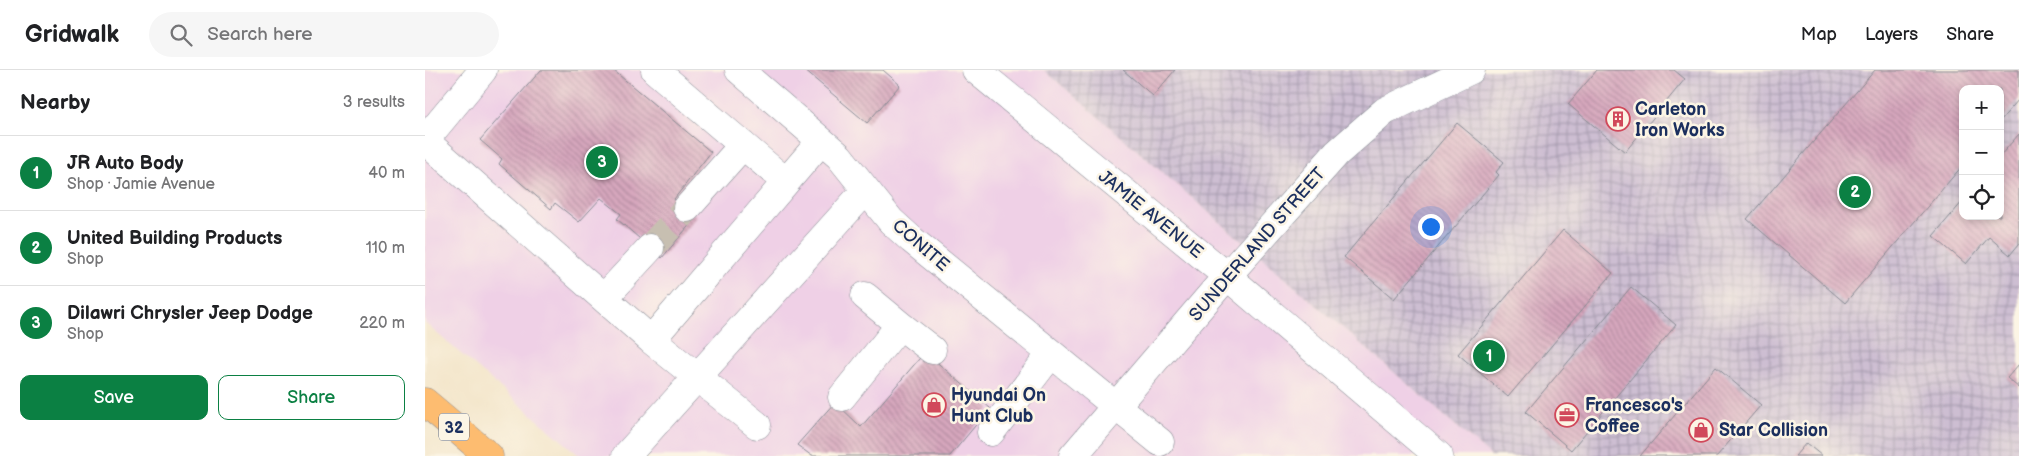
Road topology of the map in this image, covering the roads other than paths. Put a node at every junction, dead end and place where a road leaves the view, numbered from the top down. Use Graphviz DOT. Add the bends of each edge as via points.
graph roads {
  1 [pos="483,70"];
  2 [pos="655,70"];
  3 [pos="739,70"];
  4 [pos="976,70"];
  5 [pos="1471,70"];
  6 [pos="821,140"];
  7 [pos="425,141"];
  8 [pos="743,145"];
  9 [pos="785,181"];
  10 [pos="866,190"];
  11 [pos="687,208"];
  12 [pos="650,248"];
  13 [pos="1227,276"];
  14 [pos="865,296"];
  15 [pos="605,298"];
  16 [pos="901,325"];
  17 [pos="651,340"];
  18 [pos="932,350"];
  19 [pos="1051,354"];
  20 [pos="697,378"];
  21 [pos="842,397"];
  22 [pos="425,402"];
  23 [pos="1116,407"];
  24 [pos="757,425"];
  25 [pos="991,432"];
  26 [pos="1160,442"];
  27 [pos="484,454"];
  28 [pos="626,456"];
  29 [pos="1073,456"];
  30 [pos="1439,456"];
  1 -- 7 [label="street"];
  2 -- 8 [label="street"];
  3 -- 6 [label="street, CONITE"];
  4 -- 13 [label="street, JAMIE AVENUE"];
  5 -- 13 [label="street, SUNDERLAND STREET" via="1385,111 1337,153"];
  6 -- 9 [label="street"];
  6 -- 10 [label="street, CONITE" via="839,156"];
  7 -- 15 [label="street"];
  8 -- 9 [label="street"];
  8 -- 11 [label="street"];
  9 -- 17 [label="street"];
  10 -- 19 [label="street, CONITE" via="891,221 912,240"];
  10 -- 20 [label="street"];
  12 -- 15 [label="street"];
  13 -- 23 [label="street, SUNDERLAND STREET"];
  13 -- 30 [label="street, JAMIE AVENUE"];
  14 -- 16 [label="street"];
  15 -- 17 [label="street"];
  16 -- 18 [label="street"];
  16 -- 21 [label="street"];
  17 -- 20 [label="street"];
  19 -- 23 [label="street, CONITE"];
  19 -- 25 [label="street"];
  20 -- 24 [label="street"];
  20 -- 28 [label="street"];
  22 -- 27 [label="main road, 32"];
  23 -- 26 [label="street, CONITE"];
  23 -- 29 [label="street, SUNDERLAND STREET"];
}
